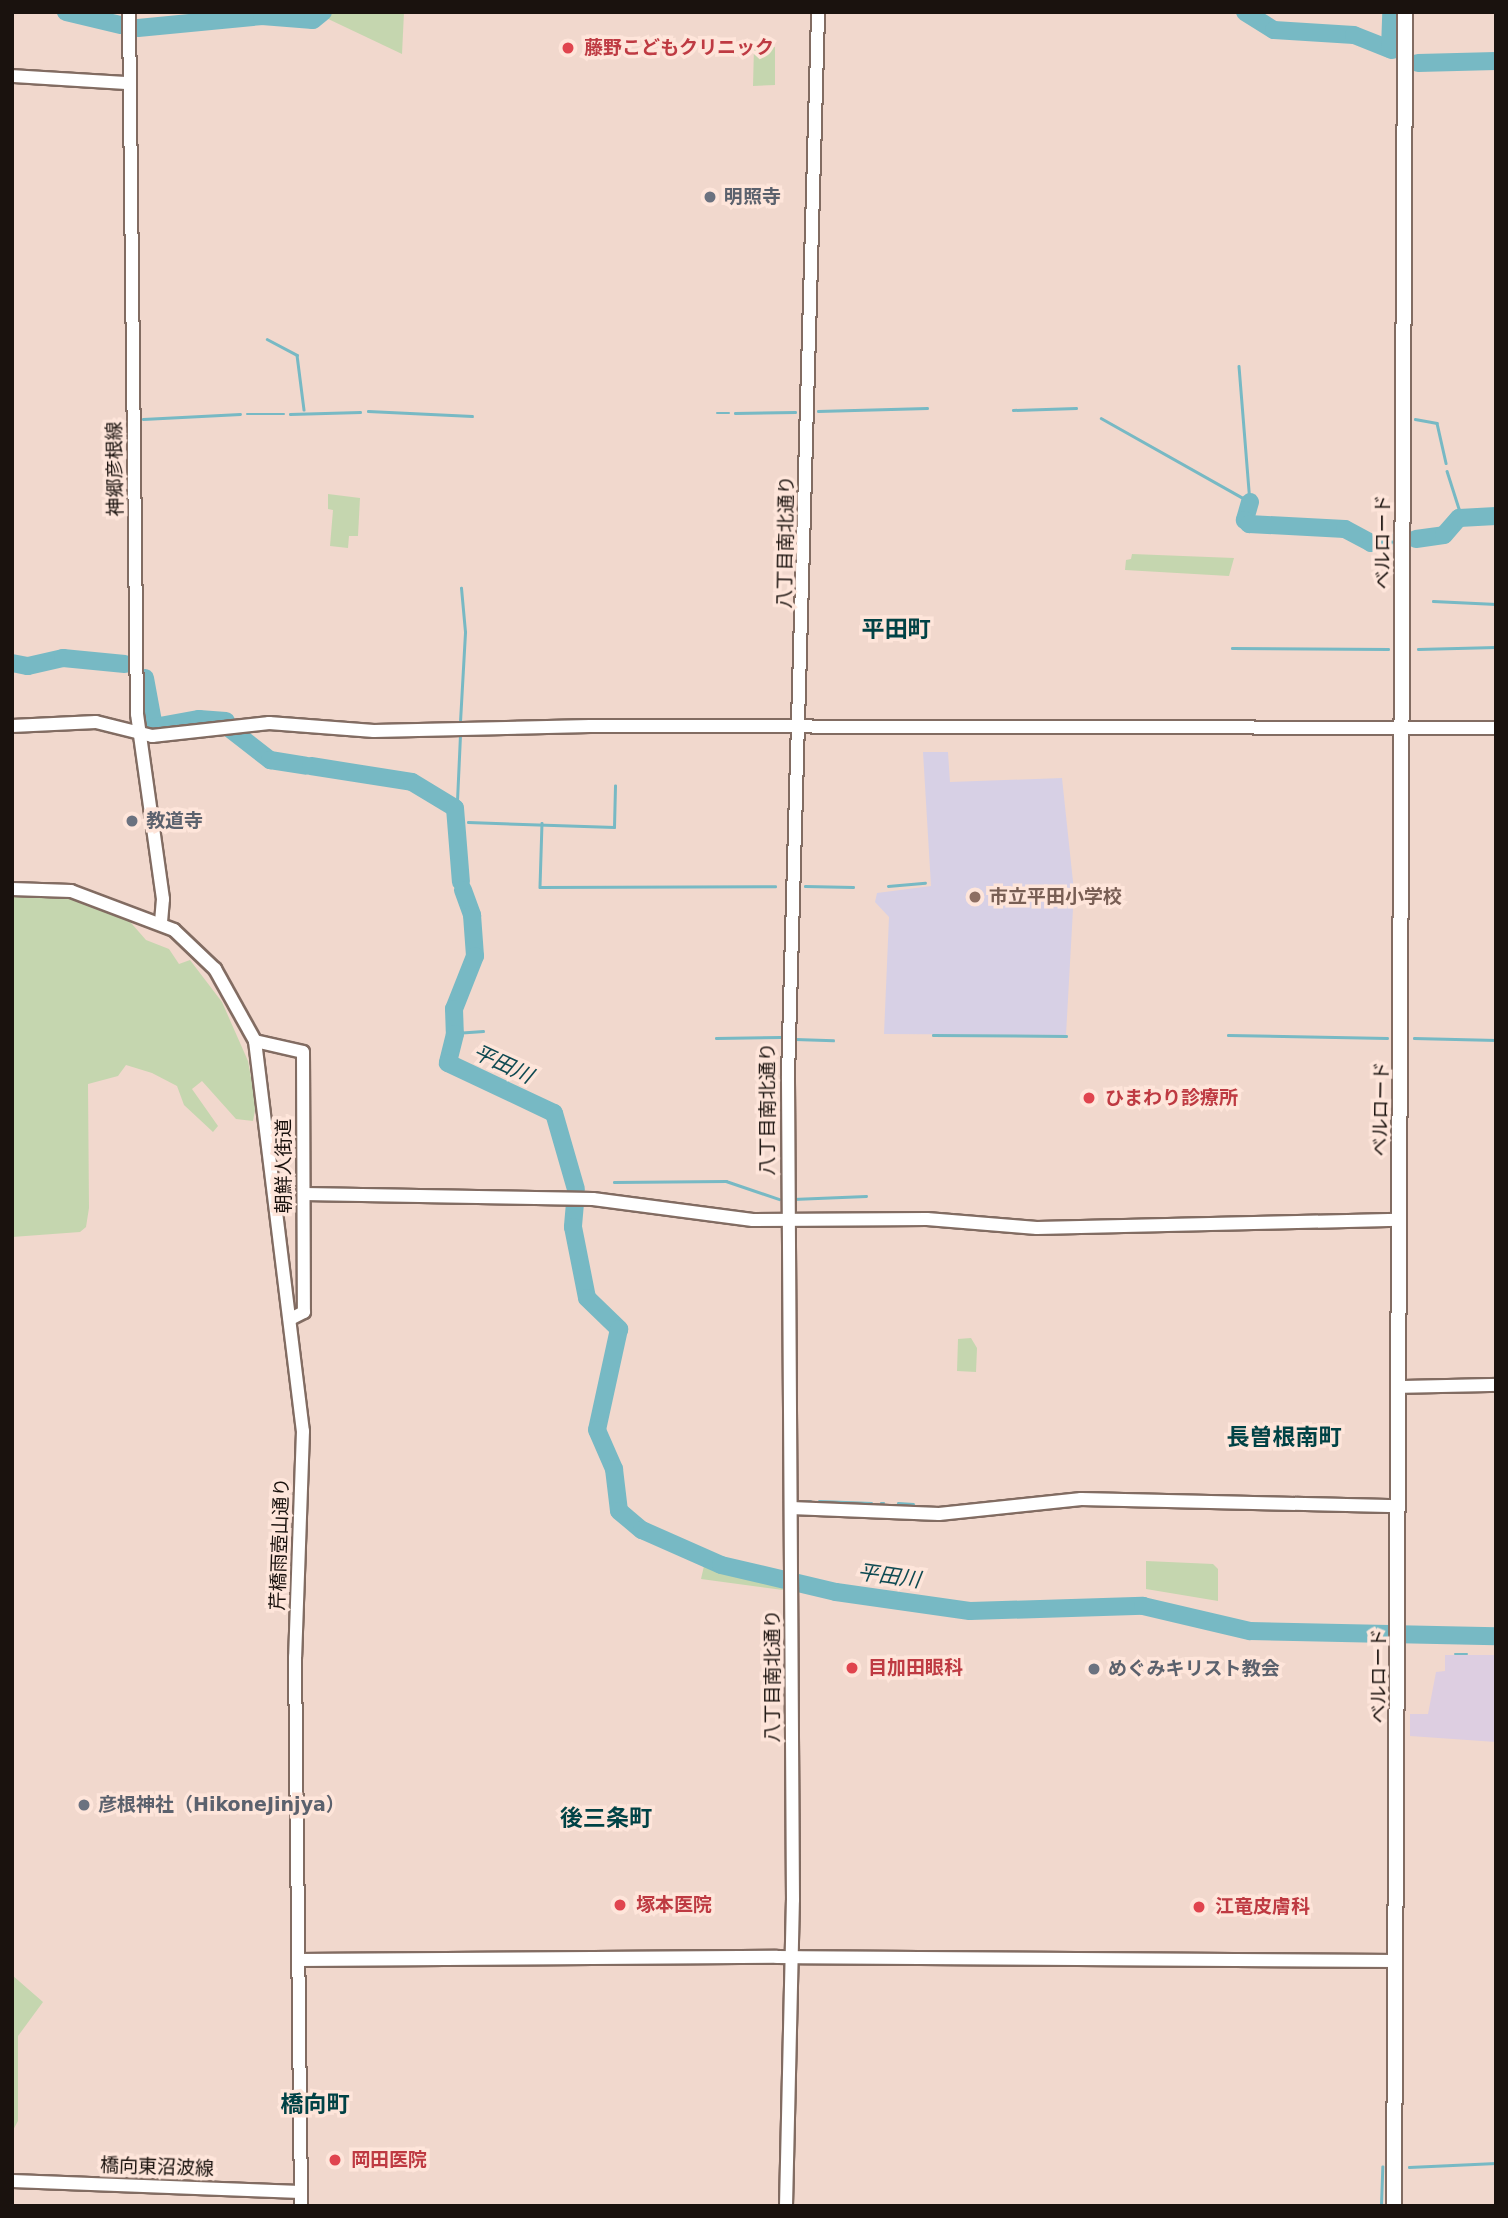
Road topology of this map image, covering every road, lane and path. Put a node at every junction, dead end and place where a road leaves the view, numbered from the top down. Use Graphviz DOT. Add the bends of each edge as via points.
graph roads {
  1 [pos="129,12"];
  2 [pos="818,12"];
  3 [pos="1405,12"];
  4 [pos="12,76"];
  5 [pos="128,83"];
  6 [pos="12,726"];
  7 [pos="799,727"];
  8 [pos="1404,727"];
  9 [pos="1496,727"];
  10 [pos="140,733"];
  11 [pos="12,889"];
  12 [pos="161,923"];
  13 [pos="255,1041"];
  14 [pos="304,1194"];
  15 [pos="787,1220"];
  16 [pos="1399,1220"];
  17 [pos="290,1320"];
  18 [pos="1496,1385"];
  19 [pos="1398,1387"];
  20 [pos="1399,1506"];
  21 [pos="792,1508"];
  22 [pos="793,1957"];
  23 [pos="298,1960"];
  24 [pos="1396,1961"];
  25 [pos="12,2182"];
  26 [pos="301,2199"];
  27 [pos="786,2206"];
  28 [pos="1394,2206"];
  1 -- 5 [label="street, 神郷彦根線"];
  2 -- 7 [label="street, 八丁目南北通り"];
  3 -- 8 [label="main road, ベルロード"];
  4 -- 5 [label="street"];
  5 -- 10 [label="street, 神郷彦根線"];
  6 -- 10 [label="street" via="96,722"];
  7 -- 8 [label="street"];
  7 -- 10 [label="street" via="374,731 269,723 159,736"];
  7 -- 15 [label="street, 八丁目南北通り" via="790,891"];
  8 -- 9 [label="street"];
  8 -- 16 [label="main road, ベルロード"];
  10 -- 12 [label="street, 神郷彦根線" via="163,899"];
  11 -- 12 [label="street, 芹橋雨壺山通り" via="71,891"];
  12 -- 13 [label="street, 芹橋雨壺山通り" via="190,943 215,969"];
  13 -- 14 [label="street, 朝鮮人街道" via="303,1052"];
  13 -- 17 [label="street, 芹橋雨壺山通り"];
  14 -- 15 [label="street" via="593,1199"];
  14 -- 17 [label="street, 朝鮮人街道" via="304,1312"];
  15 -- 16 [label="street" via="927,1219 1059,1228"];
  15 -- 21 [label="street, 八丁目南北通り"];
  16 -- 19 [label="main road, ベルロード"];
  17 -- 23 [label="street, 芹橋雨壺山通り" via="303,1431 295,1657"];
  18 -- 19 [label="street"];
  19 -- 20 [label="main road, ベルロード"];
  20 -- 21 [label="street" via="1081,1499 939,1514"];
  20 -- 24 [label="main road, ベルロード"];
  21 -- 22 [label="street, 八丁目南北通り"];
  22 -- 23 [label="street"];
  22 -- 24 [label="street"];
  22 -- 27 [label="street, 八丁目南北通り"];
  23 -- 26 [label="street, 芹橋雨壺山通り"];
  24 -- 28 [label="main road, ベルロード"];
  25 -- 26 [label="street, 橋向東沼波線"];
}
